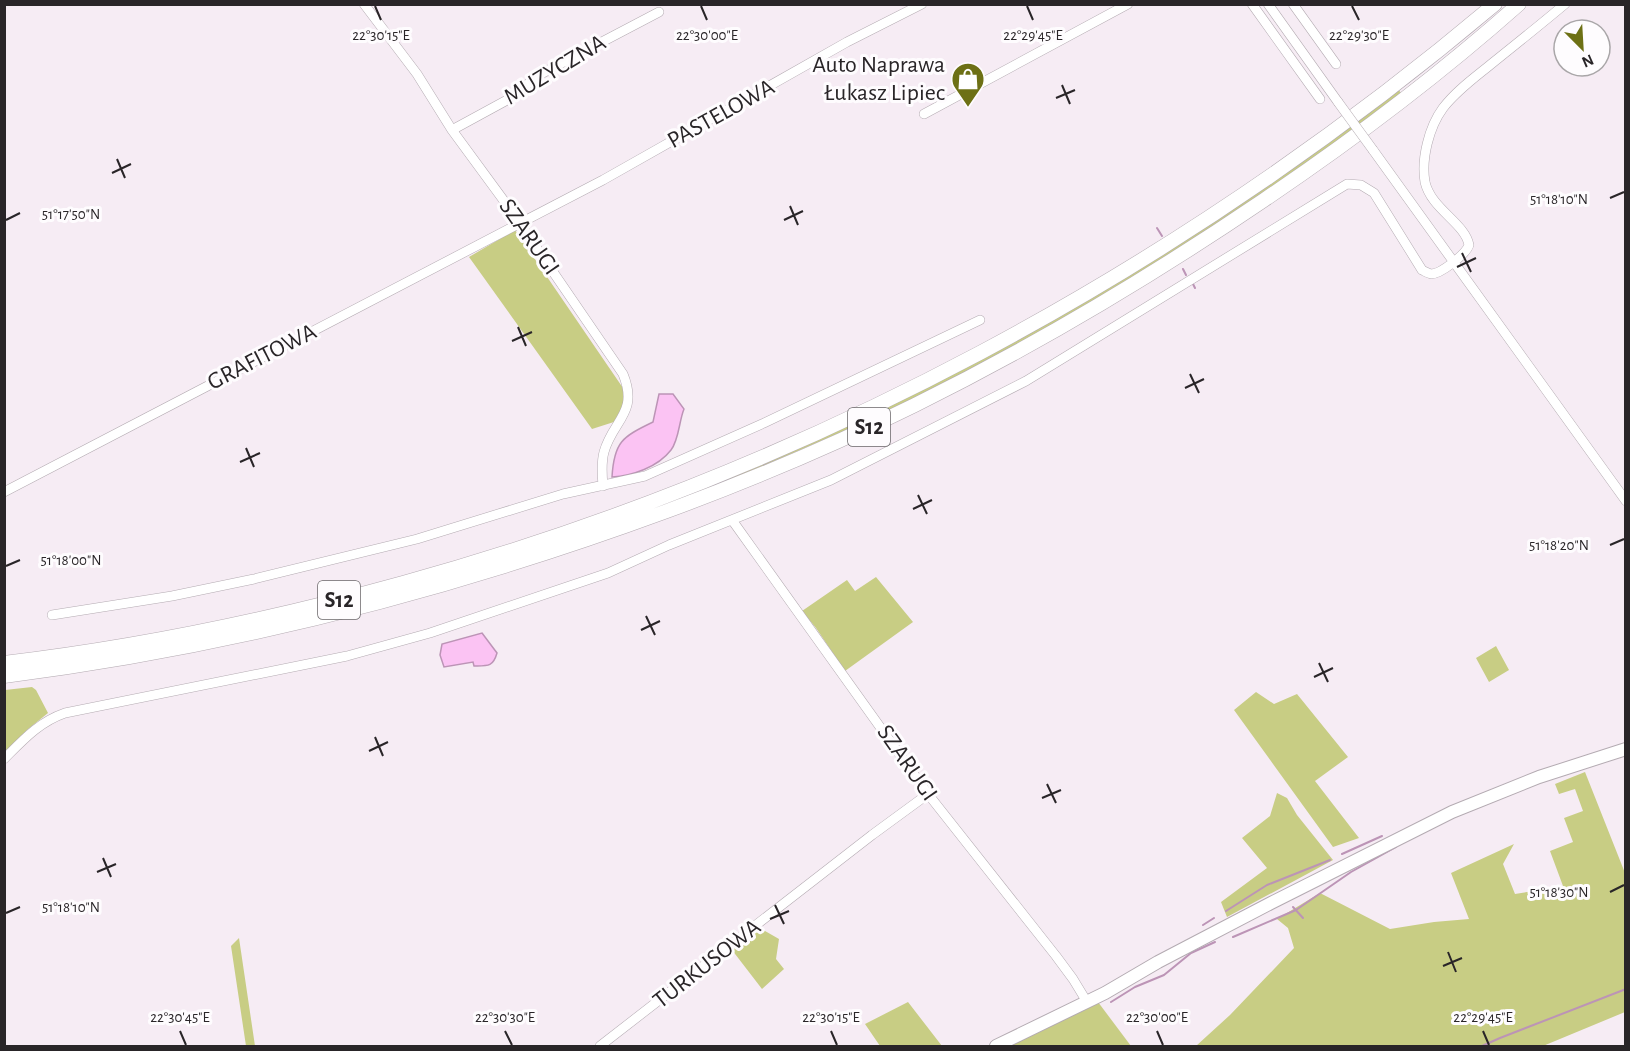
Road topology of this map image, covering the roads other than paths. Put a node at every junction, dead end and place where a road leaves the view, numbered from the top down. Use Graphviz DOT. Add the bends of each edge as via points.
graph roads {
  1 [pos="364,4"];
  2 [pos="922,4"];
  3 [pos="1128,4"];
  4 [pos="1252,4"];
  5 [pos="1268,4"];
  6 [pos="1293,4"];
  7 [pos="1495,4"];
  8 [pos="1519,4"];
  9 [pos="1565,4"];
  10 [pos="659,12"];
  11 [pos="1336,64"];
  12 [pos="1320,99"];
  13 [pos="924,114"];
  14 [pos="452,130"];
  15 [pos="519,223"];
  16 [pos="1454,262"];
  17 [pos="980,320"];
  18 [pos="603,486"];
  19 [pos="4,492"];
  20 [pos="1626,501"];
  21 [pos="732,520"];
  22 [pos="52,615"];
  23 [pos="4,663"];
  24 [pos="4,676"];
  25 [pos="1626,749"];
  26 [pos="4,759"];
  27 [pos="928,795"];
  28 [pos="1085,999"];
  29 [pos="600,1047"];
  30 [pos="987,1047"];
  31 [pos="996,1047"];
  1 -- 14 [label="street, SZARUGI" via="417,74"];
  2 -- 15 [label="street, PASTELOWA"];
  3 -- 13 [label="street"];
  4 -- 12 [label="street"];
  5 -- 16 [label="street, bridge"];
  6 -- 11 [label="street"];
  7 -- 23 [label="highway, S12" via="1328,136 1156,252 979,354 780,450 595,522 382,588 219,627"];
  8 -- 24 [label="highway, S12" via="1369,125 1197,245 1043,338 914,406 805,456 702,499 568,546 393,600 192,647"];
  9 -- 16 [label="street" via="1460,90 1434,124 1425,162 1425,183 1432,199 1469,243"];
  10 -- 14 [label="street, MUZYCZNA" via="539,75 509,99"];
  14 -- 15 [label="street, SZARUGI"];
  15 -- 18 [label="street, SZARUGI" via="627,382 628,404 604,452"];
  15 -- 19 [label="street, GRAFITOWA"];
  16 -- 20 [label="street"];
  16 -- 21 [label="street" via="1436,273 1422,270 1374,193 1361,185 1347,184 1026,381 831,480"];
  17 -- 18 [label="street" via="684,460 645,476"];
  18 -- 22 [label="street" via="563,494 417,539 254,579"];
  21 -- 26 [label="street" via="608,573 430,633 310,665 65,713 32,731"];
  21 -- 27 [label="street, SZARUGI"];
  25 -- 28 [label="main road" via="1539,777 1452,812"];
  27 -- 28 [label="street, SZARUGI" via="1056,956"];
  27 -- 29 [label="street, TURKUSOWA"];
  28 -- 30 [label="main road"];
  28 -- 31 [label="main road"];
}
